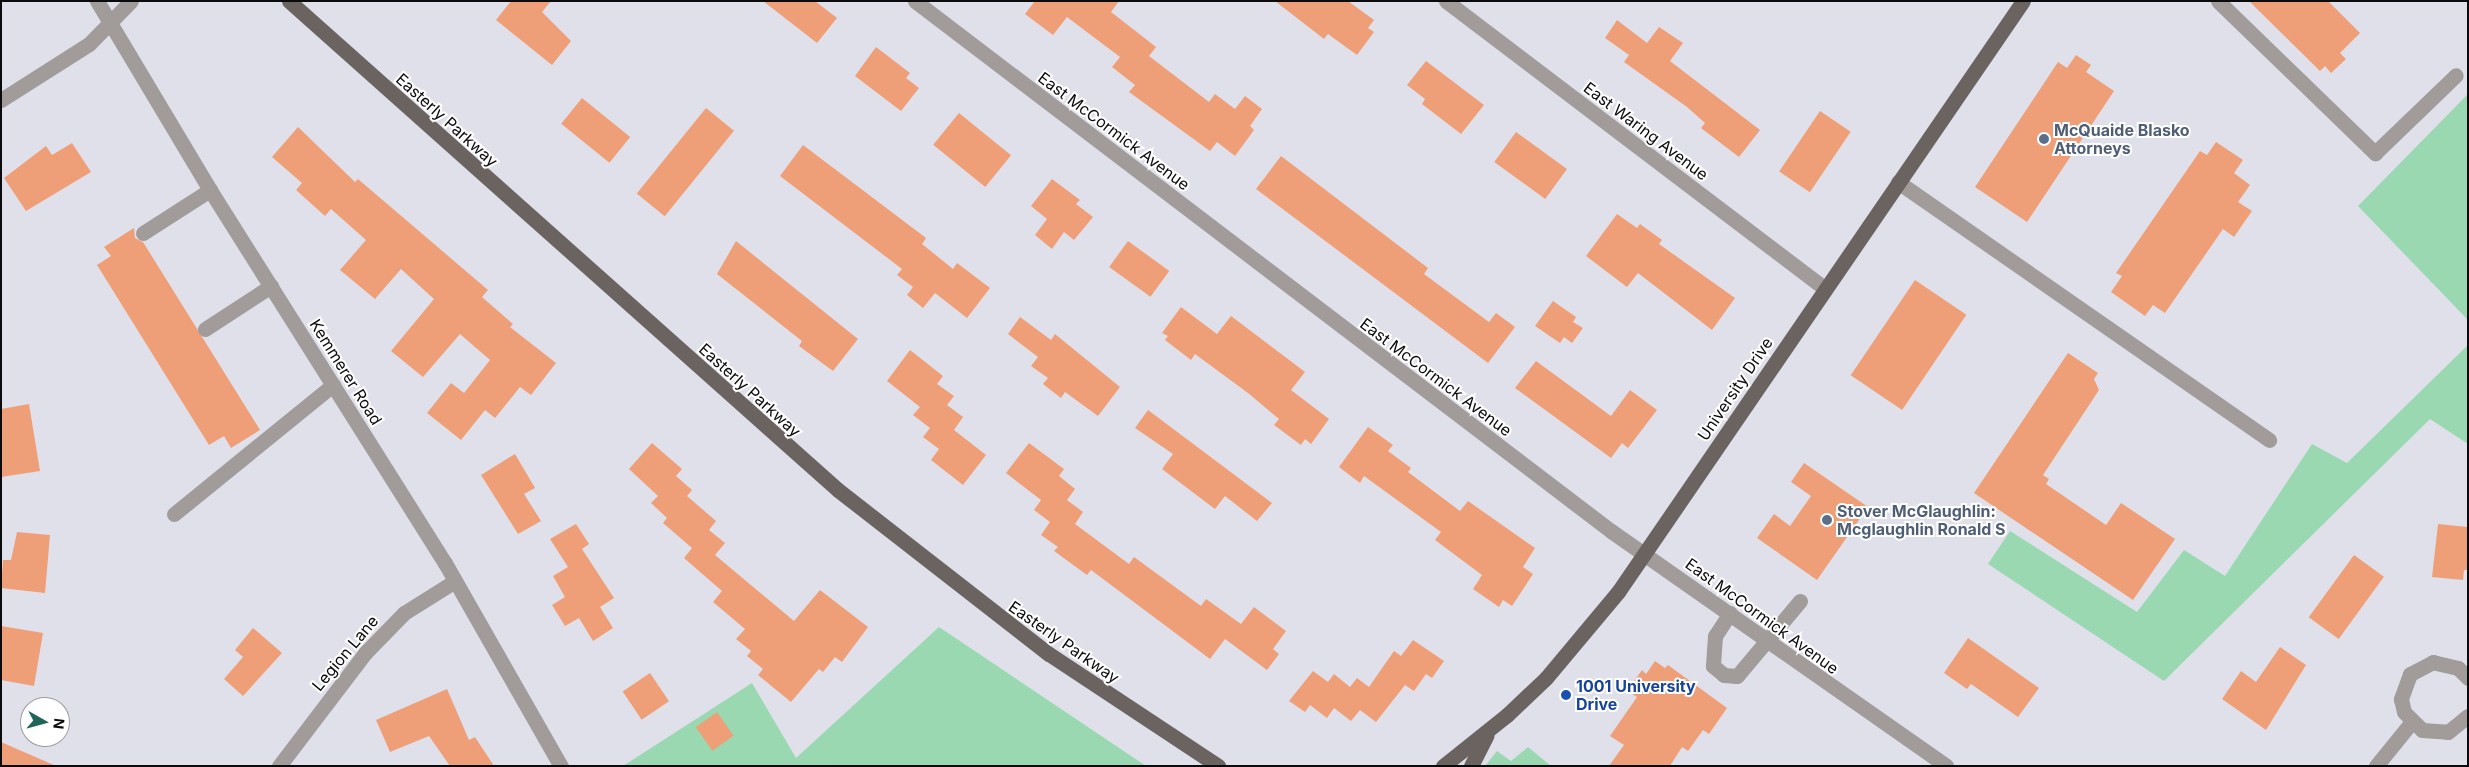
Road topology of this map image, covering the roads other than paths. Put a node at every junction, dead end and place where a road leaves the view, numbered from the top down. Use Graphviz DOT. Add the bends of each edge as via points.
graph roads {
  1 [pos="97,1"];
  2 [pos="132,1"];
  3 [pos="289,1"];
  4 [pos="915,1"];
  5 [pos="1446,1"];
  6 [pos="2023,1"];
  7 [pos="2218,1"];
  8 [pos="111,25"];
  9 [pos="2456,76"];
  10 [pos="1,100"];
  11 [pos="1898,182"];
  12 [pos="210,190"];
  13 [pos="143,233"];
  14 [pos="271,286"];
  15 [pos="1825,289"];
  16 [pos="204,329"];
  17 [pos="334,385"];
  18 [pos="2269,440"];
  19 [pos="174,514"];
  20 [pos="1645,555"];
  21 [pos="456,581"];
  22 [pos="1800,600"];
  23 [pos="1730,613"];
  24 [pos="1768,643"];
  25 [pos="2468,678"];
  26 [pos="2468,716"];
  27 [pos="2412,723"];
  28 [pos="1488,731"];
  29 [pos="279,766"];
  30 [pos="561,766"];
  31 [pos="1218,766"];
  32 [pos="1443,766"];
  33 [pos="1471,766"];
  34 [pos="1946,766"];
  35 [pos="2376,766"];
  1 -- 8 [label="street, Kemmerer Road"];
  2 -- 8 [label="street"];
  3 -- 31 [label="main road, Easterly Parkway" via="815,471 994,613 1119,702"];
  4 -- 20 [label="street, East McCormick Avenue"];
  5 -- 15 [label="street, East Waring Avenue"];
  6 -- 11 [label="main road, University Drive"];
  7 -- 9 [label="street" via="2375,153"];
  8 -- 10 [label="street" via="89,44"];
  8 -- 12 [label="street, Kemmerer Road"];
  11 -- 15 [label="main road, University Drive"];
  11 -- 18 [label="street"];
  12 -- 13 [label="street"];
  12 -- 14 [label="street, Kemmerer Road"];
  14 -- 16 [label="street"];
  14 -- 17 [label="street, Kemmerer Road"];
  15 -- 20 [label="main road, University Drive"];
  17 -- 19 [label="street"];
  17 -- 21 [label="street, Kemmerer Road"];
  20 -- 23 [label="street, East McCormick Avenue"];
  20 -- 28 [label="main road, University Drive" via="1585,634 1546,678"];
  21 -- 29 [label="street, Legion Lane" via="404,613 378,640"];
  21 -- 30 [label="street, Kemmerer Road"];
  22 -- 24 [label="street"];
  23 -- 24 [label="street, East McCormick Avenue"];
  23 -- 24 [label="street" via="1715,636 1713,666 1719,671 1737,676"];
  24 -- 34 [label="street, East McCormick Avenue"];
  25 -- 27 [label="street" via="2446,662 2420,666 2410,674 2401,698"];
  26 -- 27 [label="street" via="2460,726 2442,733 2422,730"];
  27 -- 35 [label="street"];
  28 -- 32 [label="main road, University Drive"];
  28 -- 33 [label="main road"];
}
